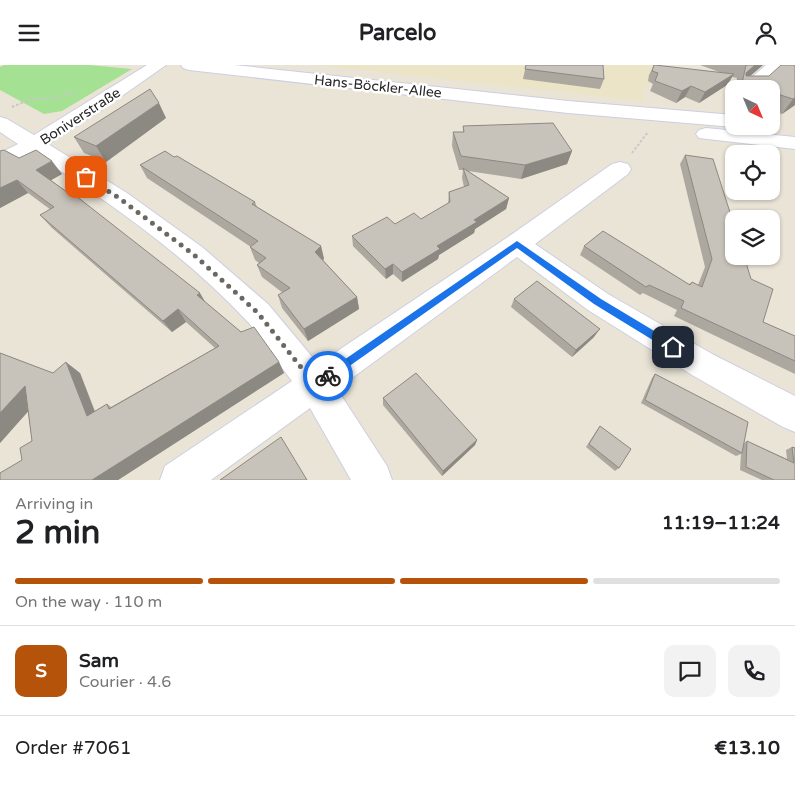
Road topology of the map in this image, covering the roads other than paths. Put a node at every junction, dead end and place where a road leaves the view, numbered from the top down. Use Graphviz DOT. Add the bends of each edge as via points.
graph roads {
  1 [pos="158,65"];
  2 [pos="189,65"];
  3 [pos="776,65"];
  4 [pos="758,80"];
  5 [pos="568,107"];
  6 [pos="4,115"];
  7 [pos="725,121"];
  8 [pos="677,123"];
  9 [pos="780,125"];
  10 [pos="795,126"];
  11 [pos="795,143"];
  12 [pos="36,144"];
  13 [pos="0,161"];
  14 [pos="620,169"];
  15 [pos="517,244"];
  16 [pos="315,385"];
  17 [pos="795,415"];
  18 [pos="179,480"];
  19 [pos="373,480"];
  1 -- 12 [label="street, Boniverstraße"];
  2 -- 5 [label="street, Hans-Böckler-Allee"];
  3 -- 4 [label="street"];
  5 -- 8 [label="street, Hans-Böckler-Allee"];
  5 -- 8 [label="street, Hans-Böckler-Allee" via="652,128"];
  6 -- 12 [label="street"];
  7 -- 8 [label="street, Hans-Böckler-Allee"];
  8 -- 11 [label="street, Hans-Böckler-Allee"];
  9 -- 10 [label="street"];
  12 -- 13 [label="street, Boniverstraße"];
  12 -- 16 [label="street" via="119,198 193,254 258,313"];
  14 -- 15 [label="street"];
  15 -- 16 [label="street"];
  15 -- 17 [label="street" via="598,302"];
  16 -- 18 [label="street"];
  16 -- 19 [label="street"];
}
